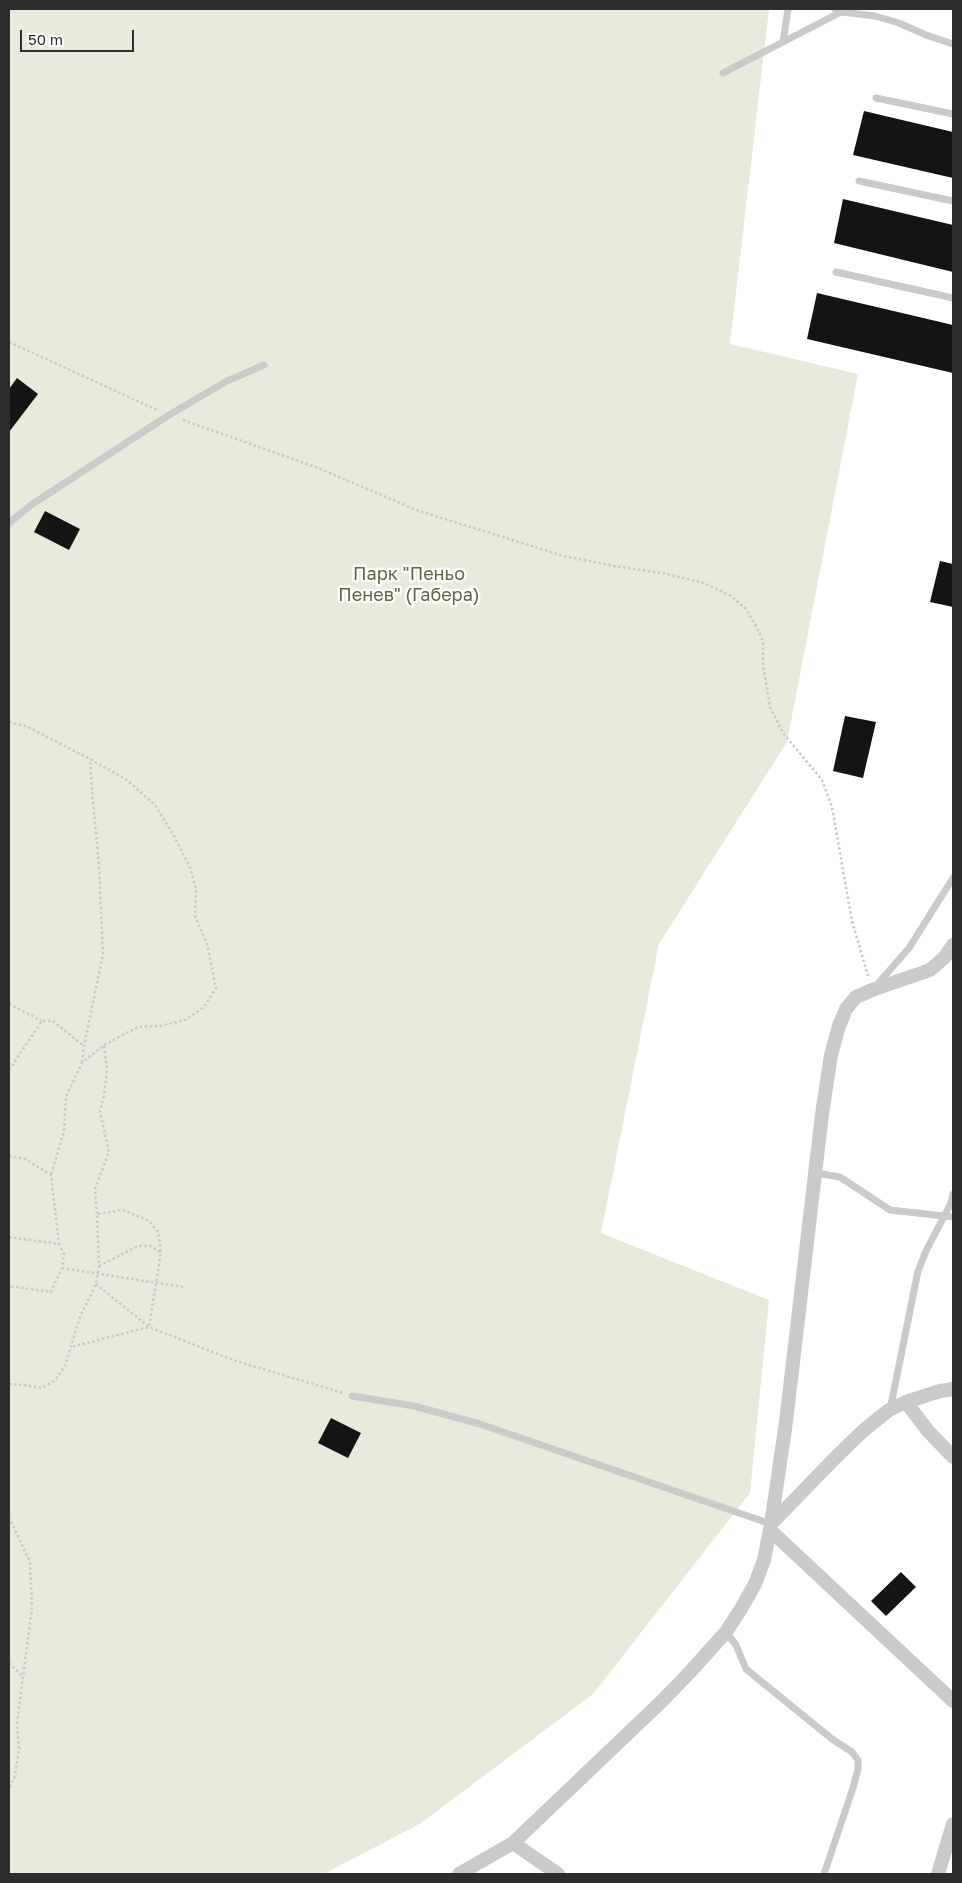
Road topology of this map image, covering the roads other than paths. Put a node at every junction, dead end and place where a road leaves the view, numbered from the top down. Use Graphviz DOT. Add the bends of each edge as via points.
graph roads {
  1 [pos="788,9"];
  2 [pos="838,10"];
  3 [pos="784,42"];
  4 [pos="953,44"];
  5 [pos="723,73"];
  6 [pos="876,98"];
  7 [pos="953,114"];
  8 [pos="859,181"];
  9 [pos="953,201"];
  10 [pos="836,272"];
  11 [pos="953,298"];
  12 [pos="264,365"];
  13 [pos="9,523"];
  14 [pos="953,878"];
  15 [pos="953,945"];
  16 [pos="872,990"];
  17 [pos="816,1173"];
  18 [pos="953,1194"];
  19 [pos="949,1216"];
  20 [pos="953,1389"];
  21 [pos="352,1396"];
  22 [pos="906,1402"];
  23 [pos="890,1410"];
  24 [pos="953,1457"];
  25 [pos="770,1527"];
  26 [pos="726,1632"];
  27 [pos="953,1701"];
  28 [pos="953,1824"];
  29 [pos="513,1843"];
  30 [pos="459,1874"];
  31 [pos="558,1874"];
  32 [pos="824,1874"];
  33 [pos="938,1874"];
  1 -- 3 [label="lane"];
  2 -- 3 [label="lane"];
  2 -- 4 [label="lane" via="891,20"];
  3 -- 5 [label="lane"];
  6 -- 7 [label="lane"];
  8 -- 9 [label="lane"];
  10 -- 11 [label="lane"];
  12 -- 13 [label="lane" via="227,381 169,415 54,489"];
  14 -- 16 [label="lane" via="910,948"];
  15 -- 16 [label="street" via="930,970"];
  16 -- 17 [label="street" via="856,997 838,1026 822,1114"];
  17 -- 19 [label="lane" via="840,1177 890,1210"];
  17 -- 25 [label="street"];
  18 -- 19 [label="lane"];
  19 -- 23 [label="lane" via="926,1251 918,1271"];
  20 -- 22 [label="street"];
  21 -- 25 [label="lane" via="414,1406 480,1424"];
  22 -- 23 [label="street"];
  22 -- 24 [label="street"];
  23 -- 25 [label="street" via="836,1457"];
  25 -- 26 [label="street" via="764,1560 755,1584"];
  25 -- 27 [label="street"];
  26 -- 29 [label="street" via="662,1701"];
  26 -- 32 [label="lane" via="736,1645 746,1669 858,1760 853,1788"];
  28 -- 33 [label="street"];
  29 -- 30 [label="street"];
  29 -- 31 [label="street"];
}
